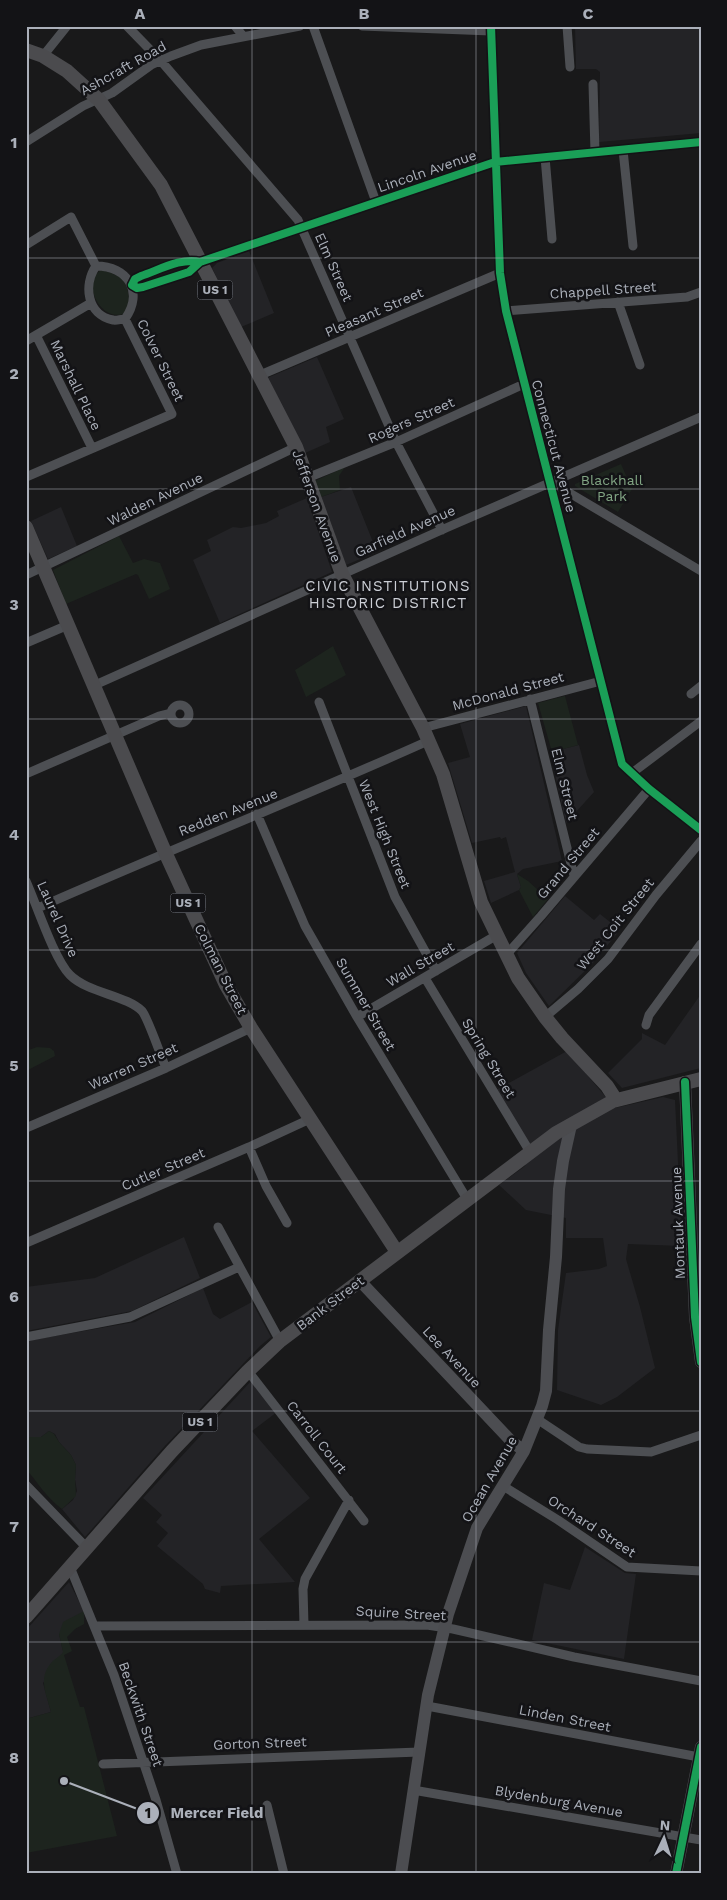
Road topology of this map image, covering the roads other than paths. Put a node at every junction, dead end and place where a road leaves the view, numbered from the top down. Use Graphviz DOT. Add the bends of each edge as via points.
graph roads {
  1 [pos="66,26"];
  2 [pos="128,26"];
  3 [pos="235,26"];
  4 [pos="300,26"];
  5 [pos="313,26"];
  6 [pos="362,26"];
  7 [pos="567,26"];
  8 [pos="491,29"];
  9 [pos="243,36"];
  10 [pos="26,50"];
  11 [pos="43,56"];
  12 [pos="161,61"];
  13 [pos="570,67"];
  14 [pos="593,84"];
  15 [pos="98,100"];
  16 [pos="26,142"];
  17 [pos="701,142"];
  18 [pos="623,150"];
  19 [pos="594,152"];
  20 [pos="545,157"];
  21 [pos="495,162"];
  22 [pos="376,202"];
  23 [pos="301,228"];
  24 [pos="552,239"];
  25 [pos="26,245"];
  26 [pos="633,246"];
  27 [pos="200,262"];
  28 [pos="96,266"];
  29 [pos="500,273"];
  30 [pos="132,285"];
  31 [pos="701,292"];
  32 [pos="618,302"];
  33 [pos="90,303"];
  34 [pos="506,311"];
  35 [pos="125,319"];
  36 [pos="36,335"];
  37 [pos="350,338"];
  38 [pos="26,341"];
  39 [pos="640,365"];
  40 [pos="258,376"];
  41 [pos="524,384"];
  42 [pos="701,417"];
  43 [pos="396,442"];
  44 [pos="296,447"];
  45 [pos="92,448"];
  46 [pos="26,477"];
  47 [pos="307,478"];
  48 [pos="550,482"];
  49 [pos="26,526"];
  50 [pos="442,530"];
  51 [pos="44,568"];
  52 [pos="701,571"];
  53 [pos="342,574"];
  54 [pos="26,575"];
  55 [pos="68,625"];
  56 [pos="26,643"];
  57 [pos="601,681"];
  58 [pos="95,685"];
  59 [pos="701,686"];
  60 [pos="691,694"];
  61 [pos="530,699"];
  62 [pos="319,702"];
  63 [pos="171,713"];
  64 [pos="701,722"];
  65 [pos="116,735"];
  66 [pos="425,735"];
  67 [pos="632,773"];
  68 [pos="26,774"];
  69 [pos="347,778"];
  70 [pos="649,788"];
  71 [pos="257,814"];
  72 [pos="701,830"];
  73 [pos="701,841"];
  74 [pos="165,852"];
  75 [pos="574,876"];
  76 [pos="26,880"];
  77 [pos="38,908"];
  78 [pos="497,935"];
  79 [pos="699,951"];
  80 [pos="507,954"];
  81 [pos="436,971"];
  82 [pos="425,978"];
  83 [pos="357,1017"];
  84 [pos="544,1017"];
  85 [pos="646,1025"];
  86 [pos="251,1028"];
  87 [pos="166,1068"];
  88 [pos="701,1079"];
  89 [pos="685,1082"];
  90 [pos="616,1100"];
  91 [pos="310,1119"];
  92 [pos="571,1125"];
  93 [pos="26,1128"];
  94 [pos="249,1147"];
  95 [pos="530,1152"];
  96 [pos="467,1199"];
  97 [pos="696,1222"];
  98 [pos="286,1223"];
  99 [pos="218,1227"];
  100 [pos="26,1243"];
  101 [pos="397,1252"];
  102 [pos="239,1267"];
  103 [pos="360,1281"];
  104 [pos="26,1337"];
  105 [pos="699,1340"];
  106 [pos="280,1342"];
  107 [pos="701,1362"];
  108 [pos="248,1371"];
  109 [pos="537,1418"];
  110 [pos="701,1435"];
  111 [pos="524,1451"];
  112 [pos="26,1485"];
  113 [pos="503,1486"];
  114 [pos="349,1500"];
  115 [pos="364,1520"];
  116 [pos="87,1548"];
  117 [pos="70,1567"];
  118 [pos="701,1570"];
  119 [pos="26,1617"];
  120 [pos="304,1625"];
  121 [pos="94,1626"];
  122 [pos="444,1628"];
  123 [pos="701,1682"];
  124 [pos="427,1706"];
  125 [pos="419,1752"];
  126 [pos="700,1752"];
  127 [pos="144,1763"];
  128 [pos="102,1764"];
  129 [pos="413,1790"];
  130 [pos="268,1805"];
  131 [pos="684,1837"];
  132 [pos="701,1840"];
  133 [pos="177,1874"];
  134 [pos="284,1874"];
  135 [pos="401,1874"];
  136 [pos="676,1874"];
  1 -- 11 [label="street"];
  2 -- 12 [label="street, Elm Street"];
  3 -- 9 [label="street"];
  4 -- 9 [label="street, Ashcraft Road"];
  5 -- 22 [label="street"];
  6 -- 8 [label="street"];
  7 -- 13 [label="street"];
  8 -- 21 [label="street, Connecticut Avenue"];
  9 -- 12 [label="street, Ashcraft Road" via="201,45"];
  10 -- 11 [label="main road, Jefferson Avenue / US 1"];
  11 -- 15 [label="main road, Jefferson Avenue / US 1" via="67,71"];
  12 -- 15 [label="street, Ashcraft Road"];
  12 -- 23 [label="street, Elm Street" via="298,220"];
  14 -- 19 [label="street"];
  15 -- 16 [label="street, Ashcraft Road"];
  15 -- 27 [label="main road, Jefferson Avenue / US 1" via="153,172"];
  17 -- 18 [label="street, Lincoln Avenue"];
  18 -- 19 [label="street, Lincoln Avenue"];
  18 -- 26 [label="street"];
  19 -- 20 [label="street, Lincoln Avenue"];
  20 -- 21 [label="street, Lincoln Avenue"];
  20 -- 24 [label="street"];
  21 -- 22 [label="street, Lincoln Avenue"];
  21 -- 29 [label="street, Connecticut Avenue"];
  22 -- 23 [label="street, Lincoln Avenue"];
  23 -- 27 [label="street, Lincoln Avenue"];
  23 -- 37 [label="street, Elm Street"];
  25 -- 28 [label="street" via="71,217"];
  27 -- 30 [label="street, Lincoln Avenue" via="189,272 137,288"];
  27 -- 40 [label="main road, Jefferson Avenue / US 1"];
  28 -- 30 [label="street" via="116,270"];
  28 -- 33 [label="street" via="90,275"];
  29 -- 34 [label="street, Connecticut Avenue"];
  29 -- 37 [label="street, Pleasant Street"];
  30 -- 35 [label="street" via="133,302"];
  31 -- 32 [label="street, Chappell Street" via="687,297"];
  32 -- 34 [label="street, Chappell Street"];
  32 -- 39 [label="street"];
  33 -- 35 [label="street" via="99,314 114,320"];
  33 -- 36 [label="street"];
  34 -- 41 [label="street, Connecticut Avenue"];
  35 -- 45 [label="street, Colver Street" via="172,414"];
  36 -- 38 [label="street"];
  36 -- 45 [label="street, Marshall Place"];
  37 -- 40 [label="street, Pleasant Street"];
  37 -- 43 [label="street, Elm Street"];
  40 -- 44 [label="main road, Jefferson Avenue / US 1"];
  41 -- 43 [label="street, Rogers Street"];
  41 -- 48 [label="street, Connecticut Avenue"];
  42 -- 48 [label="street, Garfield Avenue"];
  43 -- 47 [label="street, Rogers Street"];
  43 -- 50 [label="street, Elm Street"];
  44 -- 47 [label="main road, Jefferson Avenue / US 1"];
  44 -- 51 [label="street, Walden Avenue"];
  45 -- 46 [label="street"];
  47 -- 53 [label="main road, Jefferson Avenue / US 1"];
  48 -- 50 [label="street, Garfield Avenue"];
  48 -- 52 [label="street"];
  48 -- 57 [label="street, Connecticut Avenue"];
  49 -- 51 [label="main road, Colman Street / US 1"];
  50 -- 53 [label="street, Garfield Avenue"];
  51 -- 54 [label="street, Walden Avenue"];
  51 -- 55 [label="main road, Colman Street / US 1"];
  53 -- 58 [label="street, Garfield Avenue"];
  53 -- 66 [label="main road, Jefferson Avenue / US 1"];
  55 -- 56 [label="street"];
  55 -- 58 [label="main road, Colman Street / US 1"];
  57 -- 61 [label="street, McDonald Street"];
  57 -- 67 [label="street, Connecticut Avenue" via="622,764"];
  58 -- 65 [label="main road, Colman Street / US 1"];
  59 -- 60 [label="street"];
  61 -- 66 [label="street, McDonald Street"];
  61 -- 75 [label="street, Elm Street"];
  62 -- 69 [label="street, West High Street"];
  63 -- 65 [label="street"];
  64 -- 67 [label="street"];
  65 -- 68 [label="street"];
  65 -- 74 [label="main road, Colman Street / US 1"];
  66 -- 69 [label="street, Redden Avenue"];
  66 -- 78 [label="main road, Jefferson Avenue / US 1" via="443,774 481,902"];
  67 -- 70 [label="street, Connecticut Avenue"];
  69 -- 71 [label="street, Redden Avenue"];
  69 -- 81 [label="street, West High Street" via="395,897"];
  70 -- 72 [label="street, Connecticut Avenue"];
  70 -- 75 [label="street, Grand Street"];
  71 -- 74 [label="street, Redden Avenue"];
  71 -- 83 [label="street, Summer Street" via="305,926"];
  73 -- 84 [label="street, West Coit Street" via="608,959"];
  74 -- 77 [label="street, Redden Avenue"];
  74 -- 86 [label="main road, Colman Street / US 1" via="226,985"];
  75 -- 80 [label="street, Grand Street"];
  76 -- 77 [label="street, Laurel Drive"];
  77 -- 87 [label="street, Laurel Drive" via="60,961 69,974 84,985 143,1012"];
  78 -- 80 [label="main road, Jefferson Avenue / US 1"];
  78 -- 81 [label="street, Wall Street"];
  79 -- 85 [label="street" via="649,1015"];
  80 -- 84 [label="main road, Jefferson Avenue / US 1" via="518,978"];
  81 -- 82 [label="street, Wall Street"];
  82 -- 83 [label="street, Wall Street"];
  82 -- 95 [label="street, Spring Street"];
  83 -- 96 [label="street, Summer Street"];
  84 -- 90 [label="main road, Jefferson Avenue / US 1"];
  86 -- 87 [label="street, Warren Street"];
  86 -- 91 [label="main road, Colman Street / US 1"];
  87 -- 93 [label="street, Warren Street"];
  88 -- 89 [label="main road, Bank Street"];
  89 -- 90 [label="main road, Bank Street"];
  89 -- 97 [label="main road, Montauk Avenue"];
  90 -- 92 [label="main road, Bank Street / US 1"];
  91 -- 94 [label="street, Cutler Street"];
  91 -- 101 [label="main road, Colman Street / US 1"];
  92 -- 95 [label="main road, Bank Street / US 1"];
  92 -- 109 [label="main road, Ocean Avenue" via="559,1189 548,1380"];
  94 -- 98 [label="street"];
  94 -- 100 [label="street, Cutler Street"];
  95 -- 96 [label="main road, Bank Street / US 1"];
  96 -- 101 [label="main road, Bank Street / US 1"];
  97 -- 105 [label="main road, Montauk Avenue"];
  99 -- 102 [label="street"];
  101 -- 103 [label="main road, Bank Street / US 1"];
  102 -- 104 [label="street" via="130,1316"];
  102 -- 106 [label="street"];
  103 -- 106 [label="main road, Bank Street / US 1"];
  103 -- 111 [label="main road, Lee Avenue"];
  105 -- 107 [label="main road, Montauk Avenue"];
  106 -- 108 [label="main road, Bank Street / US 1"];
  108 -- 114 [label="street, Carroll Court"];
  108 -- 116 [label="main road, Bank Street / US 1"];
  109 -- 110 [label="street" via="579,1447 587,1449 651,1452"];
  109 -- 111 [label="main road, Ocean Avenue"];
  111 -- 113 [label="main road, Ocean Avenue"];
  112 -- 116 [label="street"];
  113 -- 118 [label="street, Orchard Street" via="627,1567"];
  113 -- 122 [label="main road, Ocean Avenue" via="472,1538"];
  114 -- 115 [label="street, Carroll Court"];
  114 -- 120 [label="street" via="305,1579"];
  116 -- 117 [label="main road, Bank Street / US 1"];
  117 -- 119 [label="main road, Bank Street / US 1"];
  117 -- 121 [label="street, Beckwith Street"];
  120 -- 121 [label="street, Squire Street"];
  120 -- 122 [label="street, Squire Street" via="415,1624"];
  121 -- 127 [label="street, Beckwith Street"];
  122 -- 123 [label="street, Squire Street"];
  122 -- 124 [label="main road, Ocean Avenue"];
  124 -- 125 [label="main road, Ocean Avenue"];
  124 -- 126 [label="street, Linden Street"];
  125 -- 127 [label="street, Gorton Street"];
  125 -- 129 [label="main road, Ocean Avenue"];
  126 -- 131 [label="main road"];
  127 -- 128 [label="street, Gorton Street"];
  127 -- 133 [label="street, Beckwith Street"];
  129 -- 131 [label="street, Blydenburg Avenue"];
  129 -- 135 [label="main road, Ocean Avenue"];
  130 -- 134 [label="street"];
  131 -- 132 [label="street, Blydenburg Avenue"];
  131 -- 136 [label="main road"];
}
